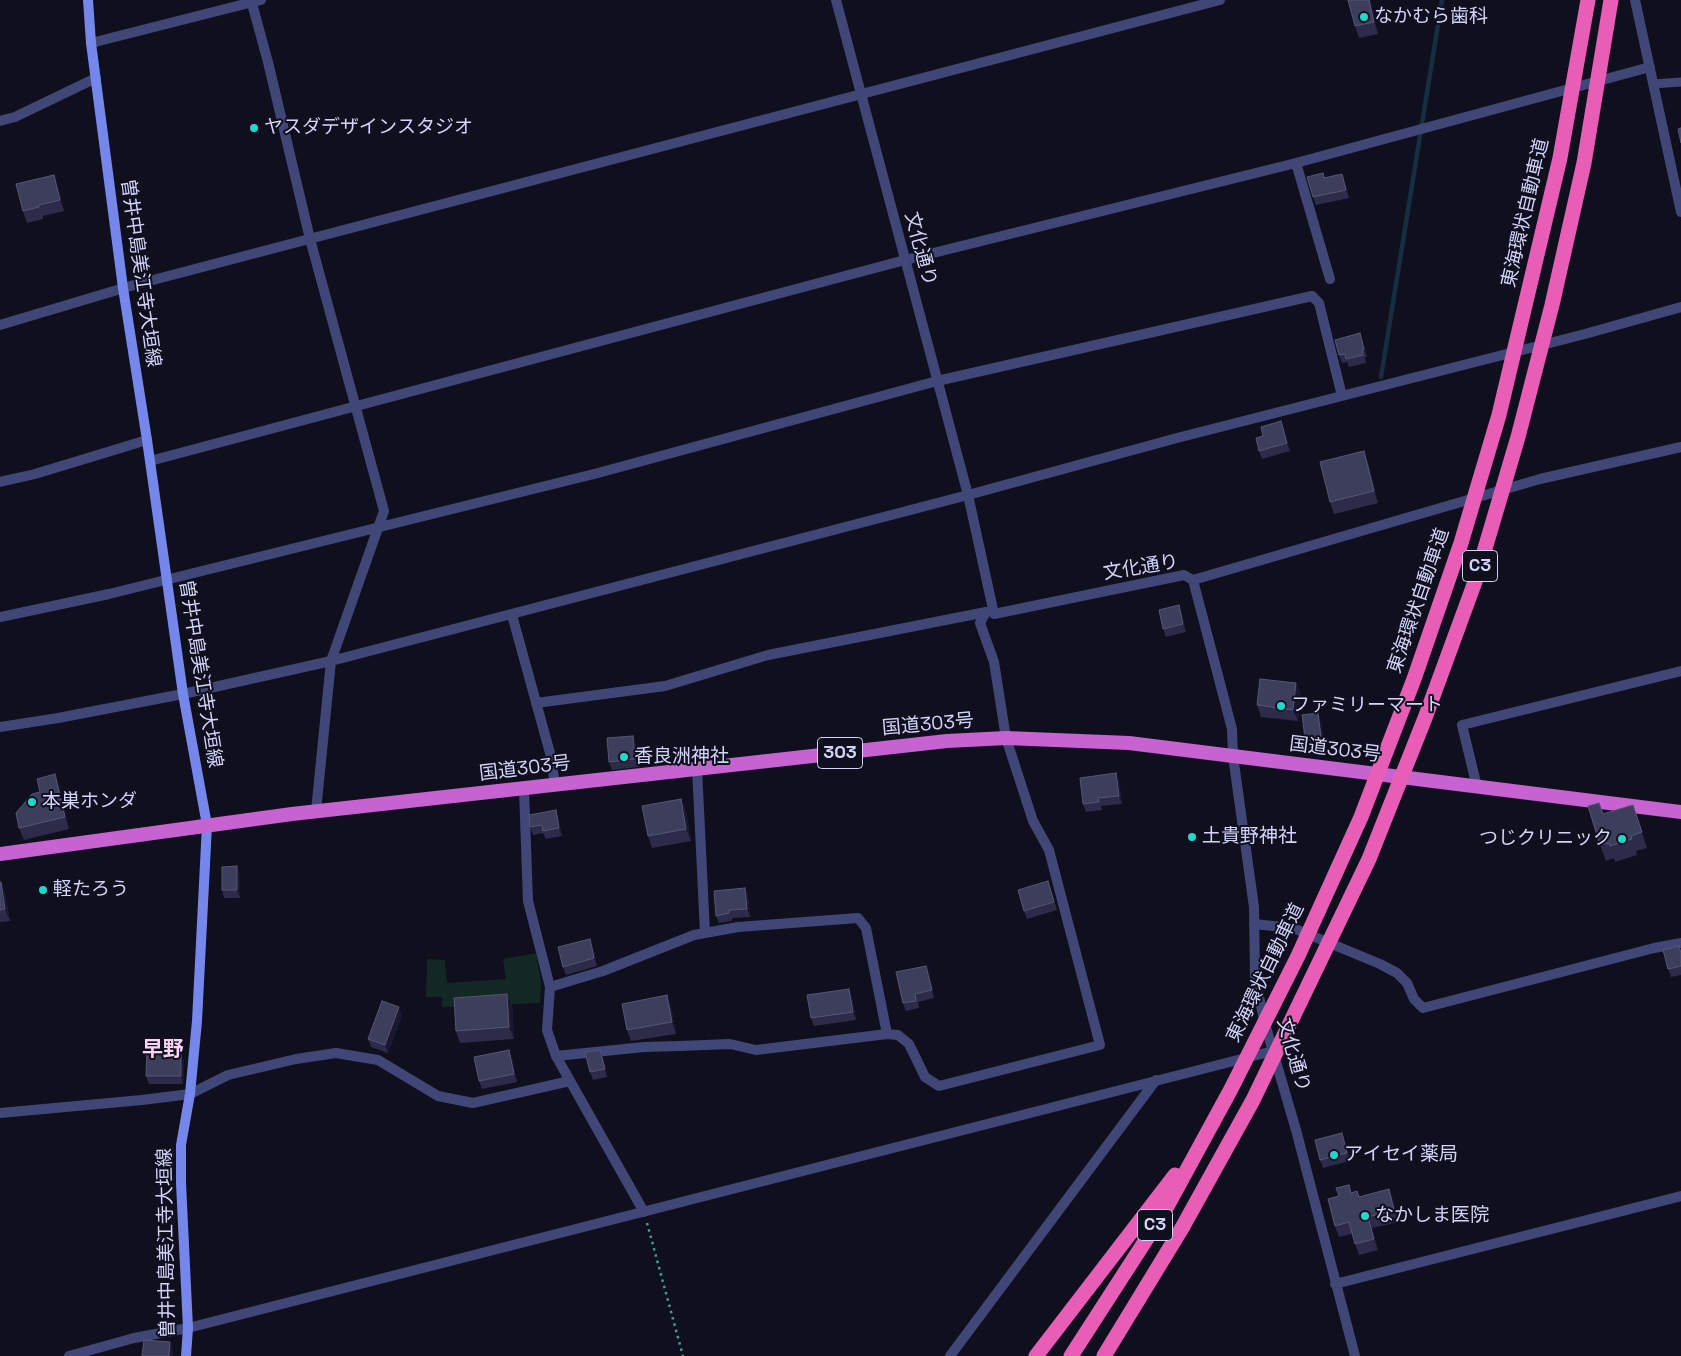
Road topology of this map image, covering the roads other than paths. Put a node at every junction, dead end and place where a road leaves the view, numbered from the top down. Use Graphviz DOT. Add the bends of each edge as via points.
graph roads {
  1 [pos="88,0"];
  2 [pos="836,0"];
  3 [pos="1220,0"];
  4 [pos="1588,0"];
  5 [pos="1611,0"];
  6 [pos="1636,0"];
  7 [pos="254,1"];
  8 [pos="91,42"];
  9 [pos="1650,67"];
  10 [pos="96,78"];
  11 [pos="1681,82"];
  12 [pos="1653,84"];
  13 [pos="861,95"];
  14 [pos="0,121"];
  15 [pos="1296,163"];
  16 [pos="1676,168"];
  17 [pos="1681,212"];
  18 [pos="310,239"];
  19 [pos="905,260"];
  20 [pos="1330,278"];
  21 [pos="123,288"];
  22 [pos="1681,307"];
  23 [pos="0,325"];
  24 [pos="937,381"];
  25 [pos="1342,396"];
  26 [pos="354,407"];
  27 [pos="147,440"];
  28 [pos="1681,447"];
  29 [pos="150,461"];
  30 [pos="0,481"];
  31 [pos="968,495"];
  32 [pos="378,526"];
  33 [pos="167,579"];
  34 [pos="1192,580"];
  35 [pos="512,615"];
  36 [pos="0,617"];
  37 [pos="331,661"];
  38 [pos="1681,671"];
  39 [pos="183,694"];
  40 [pos="536,703"];
  41 [pos="0,727"];
  42 [pos="1006,738"];
  43 [pos="1234,756"];
  44 [pos="697,768"];
  45 [pos="555,784"];
  46 [pos="1477,787"];
  47 [pos="524,789"];
  48 [pos="316,811"];
  49 [pos="1681,812"];
  50 [pos="207,825"];
  51 [pos="0,854"];
  52 [pos="1254,924"];
  53 [pos="705,933"];
  54 [pos="1681,943"];
  55 [pos="550,987"];
  56 [pos="887,1034"];
  57 [pos="1273,1050"];
  58 [pos="556,1056"];
  59 [pos="1156,1080"];
  60 [pos="570,1081"];
  61 [pos="190,1094"];
  62 [pos="0,1113"];
  63 [pos="1206,1135"];
  64 [pos="1681,1196"];
  65 [pos="644,1212"];
  66 [pos="1336,1284"];
  67 [pos="188,1328"];
  68 [pos="69,1356"];
  69 [pos="186,1356"];
  70 [pos="950,1356"];
  71 [pos="1036,1356"];
  72 [pos="1071,1356"];
  73 [pos="1104,1356"];
  74 [pos="1354,1356"];
  1 -- 8 [label="main road, 曽井中島美江寺大垣線"];
  2 -- 13 [label="street, 文化通り"];
  3 -- 13 [label="street"];
  4 -- 63 [label="highway, 東海環状自動車道 / C3" via="1560,158 1533,276 1499,415 1461,543 1361,817 1298,956"];
  5 -- 73 [label="highway, C3" via="1584,163 1518,438 1476,579 1425,718 1369,859 1252,1100 1182,1228"];
  6 -- 9 [label="street"];
  7 -- 8 [label="street"];
  7 -- 18 [label="street"];
  8 -- 10 [label="main road, 曽井中島美江寺大垣線"];
  9 -- 12 [label="street"];
  9 -- 15 [label="street"];
  10 -- 14 [label="street"];
  10 -- 21 [label="main road, 曽井中島美江寺大垣線"];
  11 -- 12 [label="lane"];
  12 -- 16 [label="street"];
  13 -- 18 [label="street"];
  13 -- 19 [label="street, 文化通り"];
  15 -- 19 [label="street"];
  15 -- 20 [label="street"];
  16 -- 17 [label="street"];
  18 -- 21 [label="street"];
  18 -- 26 [label="street"];
  19 -- 24 [label="street, 文化通り"];
  19 -- 26 [label="street"];
  21 -- 23 [label="street"];
  21 -- 27 [label="main road, 曽井中島美江寺大垣線"];
  22 -- 25 [label="street"];
  24 -- 25 [label="street" via="1312,296 1319,303"];
  24 -- 31 [label="street, 文化通り"];
  24 -- 32 [label="street" via="598,472"];
  25 -- 31 [label="street"];
  26 -- 29 [label="street"];
  26 -- 32 [label="street" via="384,512"];
  27 -- 29 [label="main road, 曽井中島美江寺大垣線"];
  27 -- 30 [label="street" via="36,474"];
  28 -- 34 [label="street" via="1540,479"];
  29 -- 33 [label="main road, 曽井中島美江寺大垣線"];
  31 -- 34 [label="street, 文化通り" via="994,614 1184,575"];
  31 -- 35 [label="street"];
  32 -- 33 [label="street"];
  32 -- 37 [label="street"];
  33 -- 36 [label="street"];
  33 -- 39 [label="main road, 曽井中島美江寺大垣線"];
  34 -- 43 [label="street, 文化通り" via="1232,729"];
  35 -- 37 [label="street"];
  35 -- 40 [label="street"];
  37 -- 39 [label="street"];
  37 -- 48 [label="street"];
  38 -- 46 [label="street" via="1462,725"];
  39 -- 41 [label="street"];
  39 -- 50 [label="main road, 曽井中島美江寺大垣線"];
  40 -- 42 [label="street" via="665,686 768,655 986,612 980,623 994,662"];
  40 -- 45 [label="street"];
  42 -- 43 [label="highway, 国道303号 / 303" via="1129,743"];
  42 -- 44 [label="highway, 国道303号 / 303" via="947,741"];
  42 -- 56 [label="street" via="1033,821 1049,850 1100,1045 939,1086 925,1077 909,1044 898,1035"];
  43 -- 46 [label="highway, 国道303号 / 303"];
  43 -- 52 [label="street, 文化通り" via="1250,869"];
  44 -- 45 [label="highway, 国道303号 / 303"];
  44 -- 53 [label="street"];
  45 -- 47 [label="highway, 国道303号 / 303"];
  46 -- 49 [label="highway, 国道303号 / 303"];
  47 -- 48 [label="highway, 国道303号 / 303"];
  47 -- 55 [label="street" via="528,901"];
  48 -- 50 [label="highway, 国道303号 / 303"];
  50 -- 51 [label="highway, 国道303号 / 303"];
  50 -- 61 [label="main road, 曽井中島美江寺大垣線"];
  52 -- 54 [label="street" via="1293,928 1380,964 1407,983 1414,999 1423,1008"];
  52 -- 57 [label="street, 文化通り" via="1255,978"];
  53 -- 55 [label="street" via="694,934 603,971"];
  53 -- 56 [label="street" via="858,918 866,928"];
  55 -- 58 [label="street" via="547,1030"];
  56 -- 58 [label="street" via="756,1050 713,1044"];
  57 -- 59 [label="street"];
  57 -- 66 [label="street, 文化通り"];
  58 -- 60 [label="street"];
  59 -- 65 [label="street"];
  59 -- 70 [label="street"];
  60 -- 61 [label="street" via="473,1103 438,1096 378,1060 336,1053 228,1075"];
  60 -- 65 [label="street"];
  61 -- 62 [label="street"];
  61 -- 67 [label="main road, 曽井中島美江寺大垣線" via="182,1145 181,1183"];
  63 -- 71 [label="highway"];
  63 -- 72 [label="highway, 東海環状自動車道 / C3" via="1164,1212"];
  64 -- 66 [label="street"];
  65 -- 67 [label="street"];
  66 -- 74 [label="street, 文化通り"];
  67 -- 68 [label="street" via="134,1338"];
  67 -- 69 [label="main road, 曽井中島美江寺大垣線"];
}
